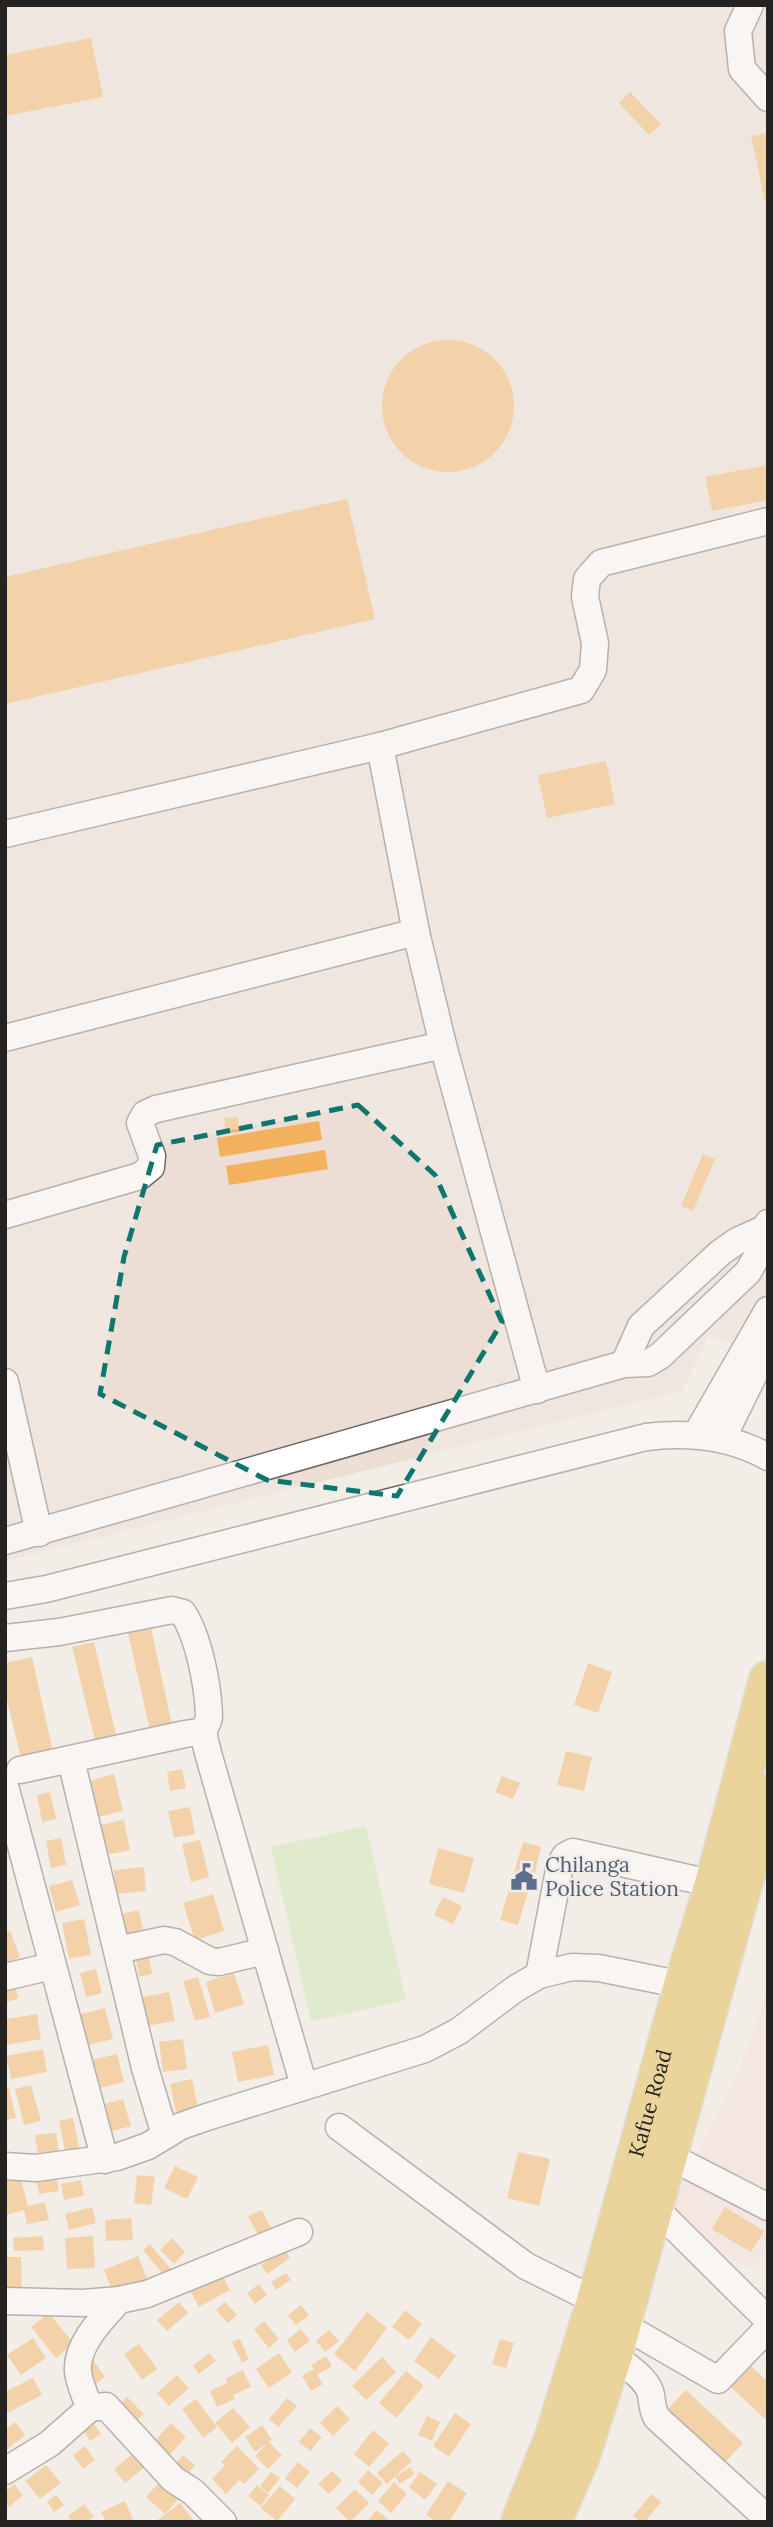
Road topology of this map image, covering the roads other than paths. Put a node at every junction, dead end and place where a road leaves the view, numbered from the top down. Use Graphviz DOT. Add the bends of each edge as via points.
graph roads {
  1 [pos="750,5"];
  2 [pos="768,98"];
  3 [pos="768,521"];
  4 [pos="380,746"];
  5 [pos="5,834"];
  6 [pos="416,932"];
  7 [pos="5,1038"];
  8 [pos="443,1045"];
  9 [pos="5,1215"];
  10 [pos="767,1225"];
  11 [pos="768,1310"];
  12 [pos="768,1346"];
  13 [pos="5,1382"];
  14 [pos="537,1390"];
  15 [pos="696,1435"];
  16 [pos="722,1439"];
  17 [pos="768,1457"];
  18 [pos="39,1533"];
  19 [pos="5,1541"];
  20 [pos="46,1589"];
  21 [pos="5,1596"];
  22 [pos="59,1632"];
  23 [pos="5,1638"];
  24 [pos="768,1680"];
  25 [pos="204,1731"];
  26 [pos="71,1760"];
  27 [pos="10,1789"];
  28 [pos="768,1793"];
  29 [pos="714,1884"];
  30 [pos="117,1950"];
  31 [pos="265,1951"];
  32 [pos="52,1966"];
  33 [pos="539,1975"];
  34 [pos="5,1977"];
  35 [pos="683,1985"];
  36 [pos="304,2086"];
  37 [pos="339,2127"];
  38 [pos="165,2134"];
  39 [pos="667,2155"];
  40 [pos="105,2160"];
  41 [pos="5,2166"];
  42 [pos="653,2206"];
  43 [pos="768,2207"];
  44 [pos="299,2232"];
  45 [pos="119,2300"];
  46 [pos="5,2301"];
  47 [pos="768,2320"];
  48 [pos="610,2327"];
  49 [pos="768,2328"];
  50 [pos="90,2408"];
  51 [pos="5,2470"];
  52 [pos="761,2503"];
  53 [pos="223,2522"];
  54 [pos="520,2522"];
  55 [pos="552,2522"];
  1 -- 2 [label="street" via="738,31 742,68"];
  3 -- 4 [label="street" via="601,564 587,579 585,597 595,643 593,670 582,690"];
  4 -- 5 [label="street"];
  4 -- 6 [label="street"];
  6 -- 7 [label="street"];
  6 -- 8 [label="street"];
  8 -- 9 [label="street" via="156,1109 140,1123 152,1156 151,1167 139,1176"];
  8 -- 14 [label="street"];
  10 -- 14 [label="street" via="720,1253 641,1326 624,1364"];
  11 -- 15 [label="street"];
  12 -- 16 [label="street"];
  13 -- 18 [label="street"];
  14 -- 18 [label="street"];
  15 -- 16 [label="street"];
  15 -- 20 [label="street" via="646,1437"];
  16 -- 17 [label="street"];
  18 -- 19 [label="street"];
  20 -- 21 [label="street"];
  20 -- 22 [label="street"];
  22 -- 23 [label="street"];
  22 -- 25 [label="street" via="172,1610 183,1613 201,1666 209,1713"];
  24 -- 29 [label="highway, Kafue Road"];
  25 -- 26 [label="street"];
  25 -- 31 [label="street"];
  26 -- 27 [label="street"];
  26 -- 30 [label="street"];
  27 -- 32 [label="street"];
  28 -- 39 [label="highway, Kafue Road"];
  29 -- 33 [label="street" via="573,1852 565,1856"];
  29 -- 35 [label="highway, Kafue Road"];
  30 -- 31 [label="street" via="164,1940 219,1962"];
  30 -- 38 [label="street"];
  31 -- 36 [label="street"];
  32 -- 34 [label="street"];
  32 -- 40 [label="street"];
  33 -- 35 [label="street" via="572,1967 599,1968"];
  33 -- 36 [label="street" via="425,2049"];
  35 -- 48 [label="highway, Kafue Road"];
  36 -- 38 [label="street"];
  37 -- 48 [label="street"];
  38 -- 40 [label="street" via="134,2152"];
  39 -- 42 [label="highway, Kafue Road"];
  39 -- 43 [label="street"];
  40 -- 41 [label="street" via="36,2168"];
  42 -- 47 [label="street"];
  42 -- 48 [label="highway, Kafue Road"];
  44 -- 45 [label="street" via="165,2287"];
  45 -- 46 [label="street"];
  45 -- 50 [label="street" via="80,2355 77,2369"];
  48 -- 49 [label="street" via="718,2380"];
  48 -- 52 [label="street" via="644,2381 657,2418"];
  48 -- 54 [label="highway, Kafue Road" via="554,2437"];
  48 -- 55 [label="highway, Kafue Road" via="580,2458"];
  50 -- 51 [label="street" via="50,2445"];
  50 -- 53 [label="street" via="106,2406 114,2412 173,2479"];
}
